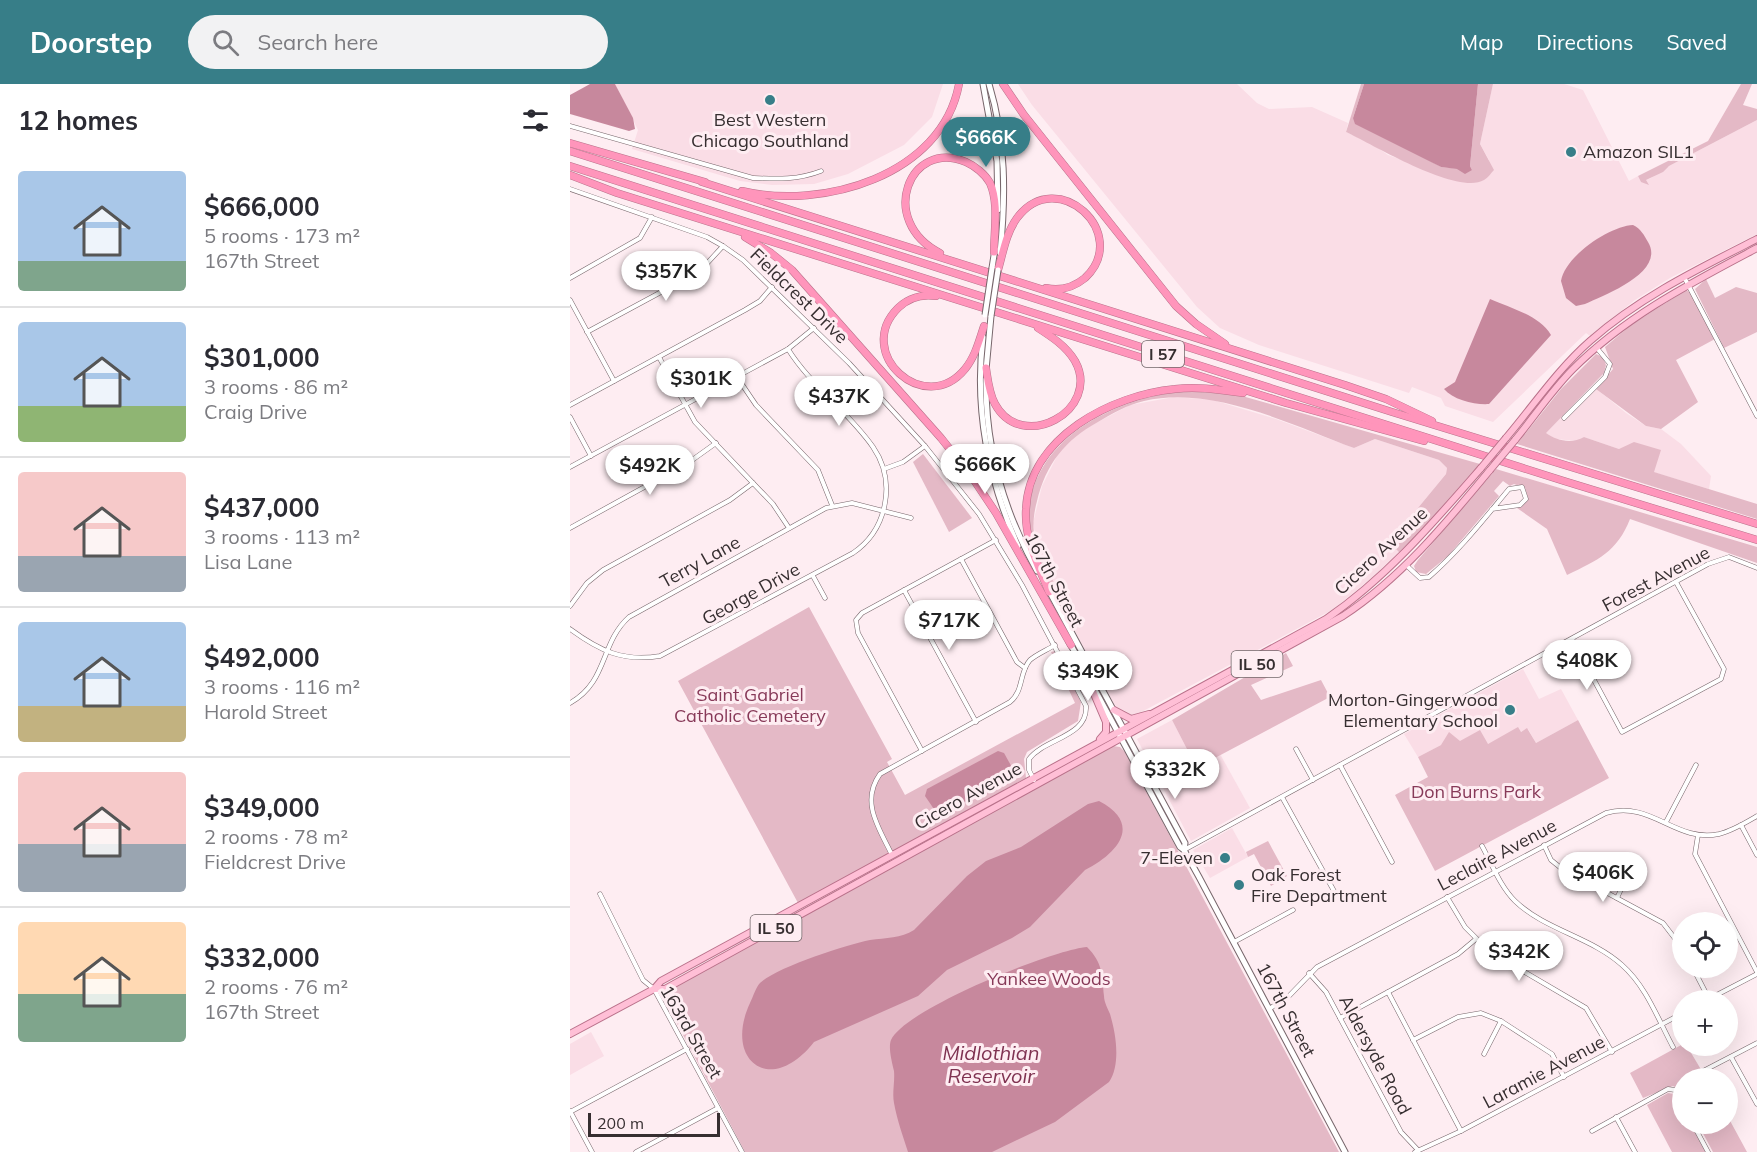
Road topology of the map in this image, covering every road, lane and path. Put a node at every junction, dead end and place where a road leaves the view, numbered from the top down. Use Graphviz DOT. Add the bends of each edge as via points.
graph roads {
  1 [pos="959,84"];
  2 [pos="983,84"];
  3 [pos="989,84"];
  4 [pos="1003,84"];
  5 [pos="570,126"];
  6 [pos="570,143"];
  7 [pos="570,151"];
  8 [pos="570,166"];
  9 [pos="821,171"];
  10 [pos="570,175"];
  11 [pos="702,182"];
  12 [pos="570,189"];
  13 [pos="652,217"];
  14 [pos="721,226"];
  15 [pos="1757,239"];
  16 [pos="723,246"];
  17 [pos="1757,248"];
  18 [pos="994,252"];
  19 [pos="956,261"];
  20 [pos="995,269"];
  21 [pos="1684,276"];
  22 [pos="570,278"];
  23 [pos="1024,284"];
  24 [pos="1688,284"];
  25 [pos="772,287"];
  26 [pos="570,300"];
  27 [pos="959,300"];
  28 [pos="988,316"];
  29 [pos="1013,318"];
  30 [pos="984,326"];
  31 [pos="814,328"];
  32 [pos="587,332"];
  33 [pos="1596,347"];
  34 [pos="788,349"];
  35 [pos="1246,354"];
  36 [pos="659,357"];
  37 [pos="986,368"];
  38 [pos="737,376"];
  39 [pos="614,381"];
  40 [pos="1286,403"];
  41 [pos="570,405"];
  42 [pos="685,405"];
  43 [pos="1757,416"];
  44 [pos="570,417"];
  45 [pos="1564,418"];
  46 [pos="1440,426"];
  47 [pos="716,443"];
  48 [pos="925,446"];
  49 [pos="1482,455"];
  50 [pos="591,456"];
  51 [pos="570,467"];
  52 [pos="884,469"];
  53 [pos="753,483"];
  54 [pos="832,505"];
  55 [pos="1492,509"];
  56 [pos="884,510"];
  57 [pos="911,518"];
  58 [pos="1757,524"];
  59 [pos="570,528"];
  60 [pos="789,528"];
  61 [pos="996,540"];
  62 [pos="1757,540"];
  63 [pos="961,559"];
  64 [pos="1399,559"];
  65 [pos="1405,565"];
  66 [pos="1757,568"];
  67 [pos="813,576"];
  68 [pos="1676,582"];
  69 [pos="904,590"];
  70 [pos="1049,592"];
  71 [pos="825,598"];
  72 [pos="570,606"];
  73 [pos="570,629"];
  74 [pos="1572,639"];
  75 [pos="1055,645"];
  76 [pos="1071,645"];
  77 [pos="608,653"];
  78 [pos="1080,661"];
  79 [pos="1025,668"];
  80 [pos="570,703"];
  81 [pos="1114,710"];
  82 [pos="1161,710"];
  83 [pos="975,722"];
  84 [pos="1122,735"];
  85 [pos="1096,744"];
  86 [pos="1296,749"];
  87 [pos="922,751"];
  88 [pos="1340,765"];
  89 [pos="1696,765"];
  90 [pos="1033,778"];
  91 [pos="1313,780"];
  92 [pos="1037,785"];
  93 [pos="1282,797"];
  94 [pos="1757,816"];
  95 [pos="1666,822"];
  96 [pos="1741,825"];
  97 [pos="1698,835"];
  98 [pos="1544,845"];
  99 [pos="1482,846"];
  100 [pos="1184,850"];
  101 [pos="892,855"];
  102 [pos="1757,855"];
  103 [pos="1392,862"];
  104 [pos="1632,866"];
  105 [pos="1495,872"];
  106 [pos="1334,891"];
  107 [pos="600,894"];
  108 [pos="1447,897"];
  109 [pos="1617,898"];
  110 [pos="1293,910"];
  111 [pos="1672,935"];
  112 [pos="1476,939"];
  113 [pos="1234,942"];
  114 [pos="1309,973"];
  115 [pos="1757,973"];
  116 [pos="654,989"];
  117 [pos="1726,990"];
  118 [pos="1388,992"];
  119 [pos="1269,1009"];
  120 [pos="1340,1018"];
  121 [pos="1672,1019"];
  122 [pos="1501,1021"];
  123 [pos="1661,1025"];
  124 [pos="570,1034"];
  125 [pos="1413,1040"];
  126 [pos="1757,1043"];
  127 [pos="1672,1045"];
  128 [pos="687,1049"];
  129 [pos="1612,1052"];
  130 [pos="1484,1054"];
  131 [pos="1731,1057"];
  132 [pos="1709,1068"];
  133 [pos="1564,1077"];
  134 [pos="1672,1090"];
  135 [pos="1757,1104"];
  136 [pos="718,1108"];
  137 [pos="570,1112"];
  138 [pos="1616,1117"];
  139 [pos="1461,1131"];
  140 [pos="1592,1131"];
  141 [pos="1698,1134"];
  142 [pos="1416,1151"];
  143 [pos="592,1152"];
  144 [pos="636,1152"];
  145 [pos="742,1152"];
  146 [pos="1345,1152"];
  147 [pos="1635,1152"];
  148 [pos="1708,1152"];
  1 -- 11 [label="highway" via="938,132 907,160 871,180 821,194 788,197 758,195"];
  2 -- 18 [label="main road, 167th Street" via="997,161 999,193"];
  3 -- 20 [label="main road, 167th Street" via="1003,160 1004,192"];
  4 -- 35 [label="highway" via="1176,306 1220,341"];
  5 -- 9 [label="street" via="753,178 780,179"];
  6 -- 11 [label="highway"];
  7 -- 46 [label="highway, I 57"];
  8 -- 49 [label="highway, I 57"];
  10 -- 14 [label="highway"];
  11 -- 19 [label="highway"];
  12 -- 13 [label="street, Fieldcrest Drive"];
  13 -- 16 [label="street, Fieldcrest Drive"];
  13 -- 22 [label="street" via="640,238"];
  14 -- 27 [label="highway"];
  14 -- 76 [label="highway" via="759,244 792,270 941,438 996,513"];
  15 -- 21 [label="main road, Cicero Avenue / IL 50"];
  16 -- 25 [label="street, Fieldcrest Drive"];
  16 -- 32 [label="street" via="699,271"];
  17 -- 24 [label="main road, Cicero Avenue / IL 50"];
  18 -- 19 [label="highway" via="993,193 989,181 970,164 947,158 923,167 913,177 905,189 904,203 914,232 936,251"];
  18 -- 20 [label="main road, 167th Street"];
  19 -- 23 [label="highway"];
  20 -- 23 [label="highway" via="1009,231 1026,208 1053,199 1079,206 1098,232 1098,252 1091,271 1064,288"];
  20 -- 28 [label="main road, 167th Street, bridge"];
  21 -- 24 [label="street"];
  21 -- 64 [label="main road, Cicero Avenue / IL 50, bridge" via="1633,306 1588,342"];
  23 -- 35 [label="highway"];
  24 -- 33 [label="main road, Cicero Avenue / IL 50" via="1646,309"];
  24 -- 43 [label="street"];
  25 -- 31 [label="street, Fieldcrest Drive"];
  25 -- 36 [label="street" via="752,305"];
  26 -- 32 [label="street"];
  27 -- 29 [label="highway"];
  27 -- 30 [label="highway" via="922,296 895,311 884,338 887,356 896,371 919,385 946,383 971,361"];
  28 -- 30 [label="main road, 167th Street"];
  28 -- 37 [label="main road, 167th Street"];
  29 -- 37 [label="highway" via="1038,328 1068,351 1077,364 1079,389 1074,403 1055,421 1030,426 1016,423 996,406"];
  29 -- 40 [label="highway"];
  30 -- 76 [label="main road, 167th Street" via="980,412 991,474 1025,560"];
  31 -- 34 [label="street"];
  31 -- 48 [label="street, Fieldcrest Drive"];
  32 -- 39 [label="street"];
  33 -- 45 [label="street" via="1610,364 1605,377"];
  33 -- 65 [label="main road, Cicero Avenue / IL 50, bridge" via="1571,371 1437,534"];
  34 -- 38 [label="street"];
  34 -- 52 [label="street" via="810,380 872,446"];
  35 -- 46 [label="highway" via="1386,399 1423,414"];
  36 -- 39 [label="street"];
  36 -- 42 [label="street"];
  37 -- 70 [label="main road, 167th Street" via="986,412 997,472 1012,517"];
  38 -- 42 [label="street"];
  38 -- 54 [label="street" via="756,405 818,471"];
  39 -- 41 [label="street"];
  40 -- 49 [label="highway"];
  40 -- 70 [label="highway" via="1210,388 1177,388 1130,398 1073,427 1043,459 1033,476 1026,507 1029,542"];
  42 -- 47 [label="street"];
  42 -- 50 [label="street"];
  44 -- 50 [label="street"];
  46 -- 58 [label="highway, I 57"];
  47 -- 53 [label="street"];
  47 -- 59 [label="street" via="688,463"];
  48 -- 52 [label="street" via="903,462"];
  48 -- 61 [label="street, Fieldcrest Drive"];
  49 -- 62 [label="highway, I 57"];
  50 -- 51 [label="street"];
  52 -- 56 [label="street"];
  53 -- 60 [label="street" via="777,508"];
  53 -- 72 [label="street" via="730,501 603,570 587,583"];
  54 -- 56 [label="street, Terry Lane" via="852,503"];
  54 -- 60 [label="street, Terry Lane"];
  55 -- 55 [label="street" via="1509,489 1522,487 1526,499 1520,505"];
  55 -- 65 [label="street" via="1429,577 1420,578"];
  56 -- 57 [label="street, Terry Lane"];
  56 -- 67 [label="street, George Drive" via="876,529 859,550"];
  60 -- 77 [label="street, Terry Lane" via="629,617 617,631"];
  61 -- 63 [label="street"];
  61 -- 75 [label="street, Fieldcrest Drive"];
  63 -- 69 [label="street"];
  63 -- 79 [label="street" via="1017,662"];
  64 -- 65 [label="main road"];
  64 -- 82 [label="main road, Cicero Avenue / IL 50" via="1326,619"];
  65 -- 84 [label="main road, Cicero Avenue / IL 50" via="1343,616"];
  66 -- 68 [label="street, Forest Avenue" via="1729,557"];
  67 -- 71 [label="street"];
  67 -- 77 [label="street, George Drive" via="670,653 633,659"];
  68 -- 74 [label="street, Forest Avenue"];
  68 -- 74 [label="street" via="1725,674 1721,679 1622,732"];
  69 -- 83 [label="street"];
  69 -- 87 [label="street" via="856,620 858,633"];
  70 -- 81 [label="main road, 167th Street"];
  73 -- 77 [label="street"];
  74 -- 88 [label="street, Forest Avenue"];
  75 -- 79 [label="street"];
  75 -- 90 [label="street, Fieldcrest Drive" via="1083,697 1086,711 1080,726 1032,754 1028,764"];
  76 -- 78 [label="main road, 167th Street"];
  77 -- 80 [label="street, Terry Lane" via="589,690"];
  78 -- 84 [label="main road, 167th Street"];
  78 -- 85 [label="main road" via="1106,722 1106,732"];
  79 -- 83 [label="street" via="1016,698"];
  81 -- 82 [label="main road" via="1131,719"];
  81 -- 84 [label="main road, 167th Street"];
  82 -- 84 [label="main road, Cicero Avenue / IL 50"];
  83 -- 87 [label="street"];
  84 -- 85 [label="main road, Cicero Avenue / IL 50"];
  84 -- 92 [label="main road, Cicero Avenue / IL 50"];
  84 -- 100 [label="main road, 167th Street" via="1185,843"];
  85 -- 90 [label="main road, Cicero Avenue / IL 50"];
  86 -- 91 [label="street"];
  87 -- 101 [label="street" via="884,771 876,781 870,802 872,812"];
  88 -- 91 [label="street, Forest Avenue"];
  88 -- 103 [label="street"];
  89 -- 95 [label="street"];
  90 -- 92 [label="street"];
  90 -- 101 [label="main road, Cicero Avenue / IL 50"];
  91 -- 93 [label="street, Forest Avenue"];
  92 -- 116 [label="main road, Cicero Avenue / IL 50" via="665,989"];
  93 -- 100 [label="street, Forest Avenue"];
  93 -- 106 [label="street"];
  94 -- 96 [label="street"];
  95 -- 97 [label="street, Leclaire Avenue"];
  95 -- 98 [label="street, Leclaire Avenue" via="1636,810 1613,811"];
  96 -- 97 [label="street" via="1718,834"];
  96 -- 102 [label="street"];
  97 -- 115 [label="street" via="1695,854"];
  98 -- 105 [label="street, Leclaire Avenue"];
  98 -- 109 [label="street" via="1557,865"];
  99 -- 105 [label="street"];
  100 -- 113 [label="main road, 167th Street"];
  101 -- 116 [label="main road, Cicero Avenue / IL 50" via="661,981"];
  104 -- 109 [label="street"];
  105 -- 108 [label="street, Leclaire Avenue"];
  105 -- 123 [label="street" via="1507,892 1527,910 1621,963 1641,987"];
  107 -- 116 [label="street, 163rd Street" via="643,980"];
  108 -- 112 [label="street"];
  108 -- 114 [label="street, Leclaire Avenue"];
  109 -- 111 [label="street" via="1663,923"];
  110 -- 113 [label="street"];
  112 -- 118 [label="street" via="1458,954"];
  112 -- 129 [label="street" via="1496,956 1586,1008"];
  113 -- 119 [label="main road, 167th Street"];
  114 -- 119 [label="street, Leclaire Avenue" via="1289,996"];
  114 -- 120 [label="street, Aldersyde Road" via="1323,988"];
  115 -- 117 [label="street"];
  116 -- 124 [label="main road, Cicero Avenue / IL 50"];
  116 -- 128 [label="street, 163rd Street"];
  118 -- 120 [label="street"];
  118 -- 125 [label="street"];
  119 -- 146 [label="main road, 167th Street"];
  120 -- 142 [label="street, Aldersyde Road" via="1401,1132"];
  121 -- 123 [label="street, Laramie Avenue"];
  122 -- 125 [label="street" via="1482,1013 1464,1015"];
  122 -- 130 [label="street"];
  122 -- 133 [label="street" via="1552,1054"];
  123 -- 127 [label="street"];
  123 -- 129 [label="street, Laramie Avenue"];
  125 -- 139 [label="street"];
  126 -- 131 [label="street"];
  128 -- 136 [label="street, 163rd Street"];
  128 -- 137 [label="street"];
  129 -- 133 [label="street, Laramie Avenue"];
  131 -- 132 [label="street"];
  131 -- 135 [label="street"];
  133 -- 139 [label="street, Laramie Avenue"];
  134 -- 138 [label="street"];
  136 -- 144 [label="street"];
  136 -- 145 [label="street, 163rd Street"];
  137 -- 143 [label="street"];
  138 -- 140 [label="street"];
  138 -- 147 [label="street"];
  139 -- 142 [label="street, Laramie Avenue"];
  141 -- 148 [label="street"];
}
